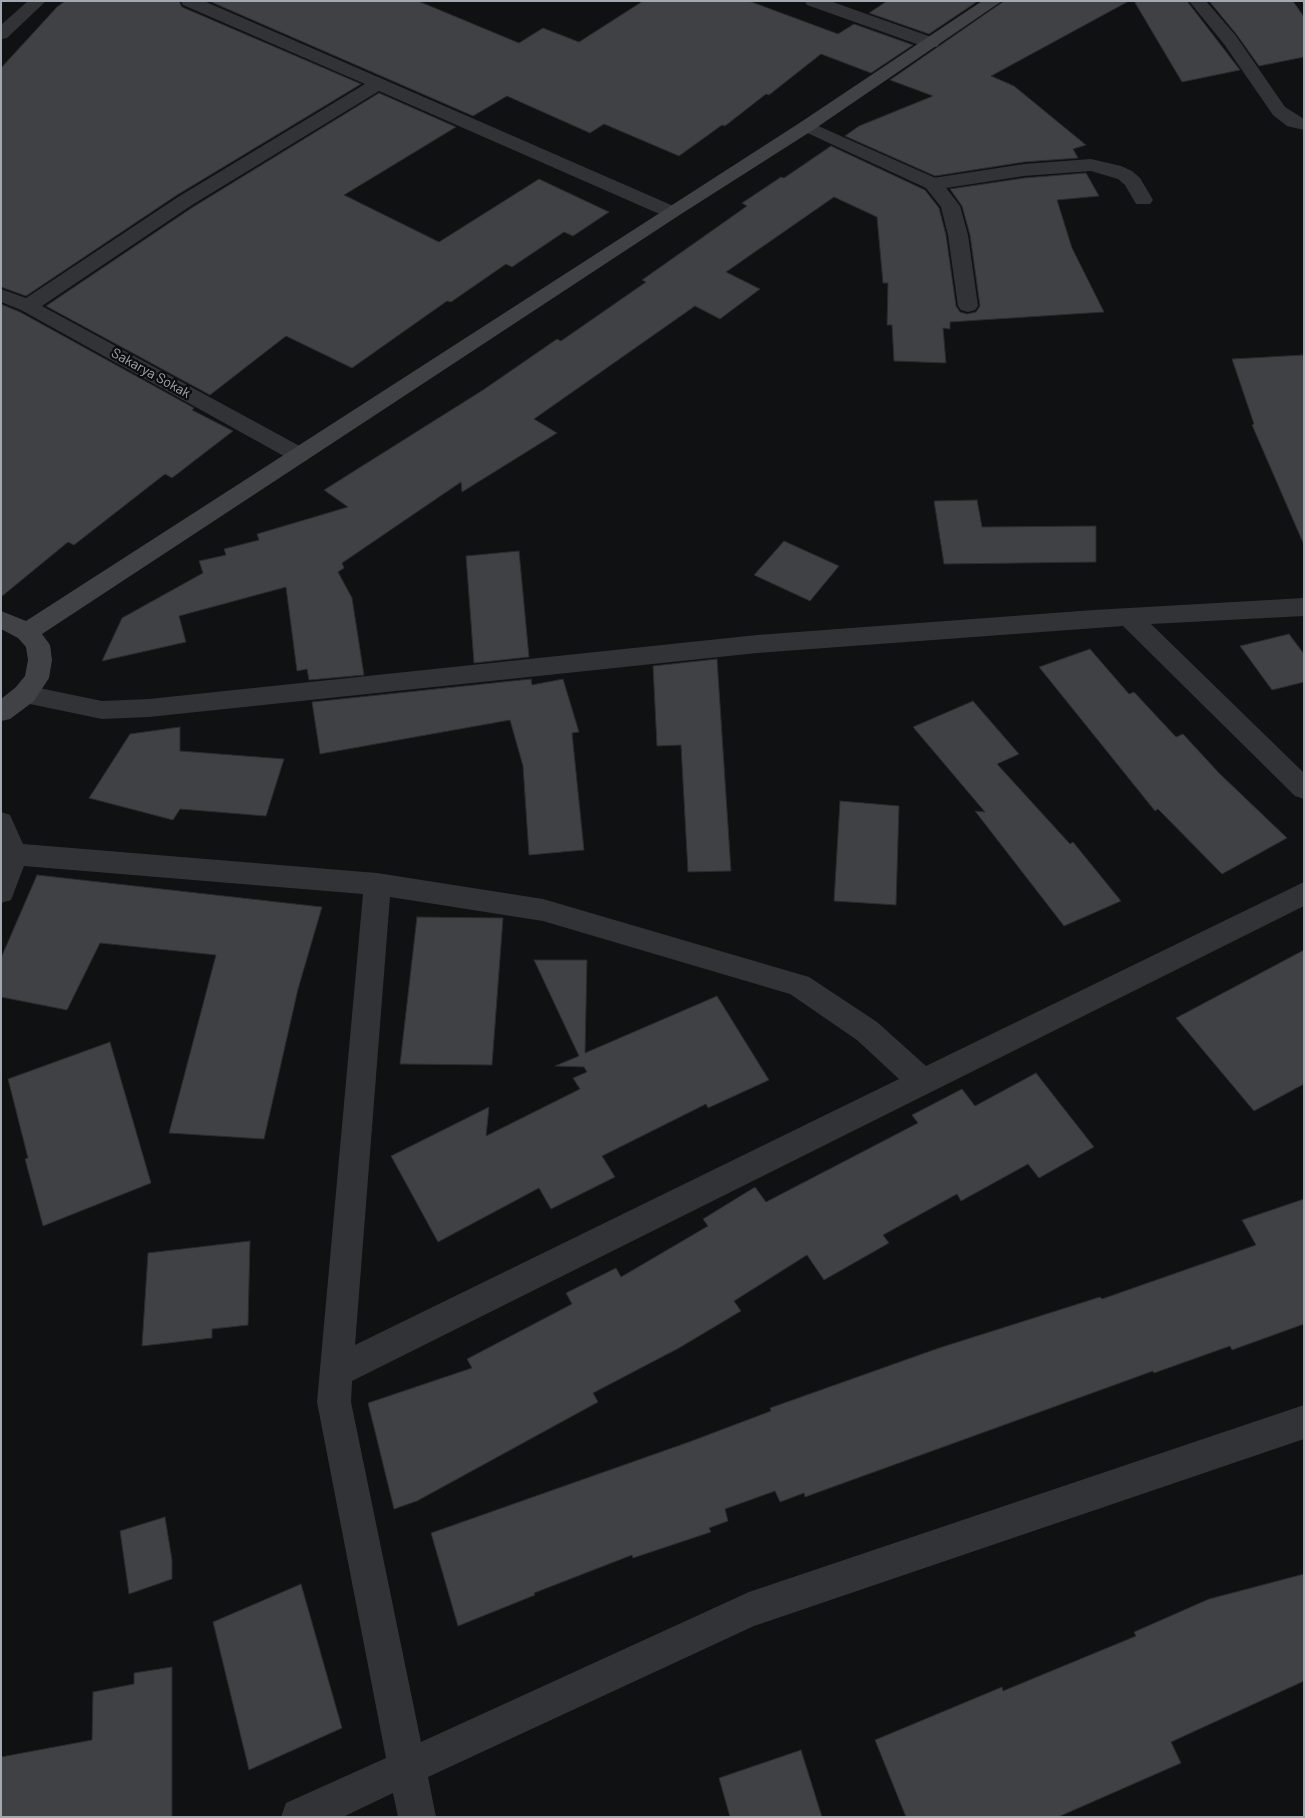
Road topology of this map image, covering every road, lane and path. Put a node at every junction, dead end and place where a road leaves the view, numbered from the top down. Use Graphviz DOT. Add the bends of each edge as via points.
graph roads {
  1 [pos="38,1"];
  2 [pos="189,1"];
  3 [pos="813,1"];
  4 [pos="994,1"];
  5 [pos="1197,1"];
  6 [pos="1,34"];
  7 [pos="931,42"];
  8 [pos="378,84"];
  9 [pos="1304,125"];
  10 [pos="807,126"];
  11 [pos="934,184"];
  12 [pos="1143,200"];
  13 [pos="671,212"];
  14 [pos="1,295"];
  15 [pos="28,306"];
  16 [pos="968,306"];
  17 [pos="299,454"];
  18 [pos="1304,607"];
  19 [pos="1129,617"];
  20 [pos="1,620"];
  21 [pos="27,632"];
  22 [pos="25,694"];
  23 [pos="1,712"];
  24 [pos="1304,790"];
  25 [pos="1,822"];
  26 [pos="14,854"];
  27 [pos="377,884"];
  28 [pos="1,892"];
  29 [pos="1304,893"];
  30 [pos="921,1080"];
  31 [pos="337,1371"];
  32 [pos="1304,1422"];
  33 [pos="409,1767"];
  34 [pos="300,1817"];
  35 [pos="417,1817"];
  1 -- 6 [label="street"];
  2 -- 8 [label="street"];
  3 -- 7 [label="street"];
  4 -- 7 [label="street"];
  5 -- 9 [label="street" via="1230,40 1279,111 1293,122"];
  7 -- 10 [label="street"];
  8 -- 13 [label="street"];
  8 -- 15 [label="street" via="185,201"];
  10 -- 11 [label="street"];
  10 -- 13 [label="street"];
  11 -- 12 [label="street" via="1024,170 1091,165 1125,175"];
  11 -- 16 [label="street" via="950,206 958,235"];
  13 -- 17 [label="street"];
  14 -- 15 [label="street, Sakarya Sokak"];
  15 -- 17 [label="street, Sakarya Sokak"];
  17 -- 21 [label="street"];
  18 -- 19 [label="street"];
  19 -- 22 [label="street" via="758,644 149,708 102,710"];
  19 -- 24 [label="street"];
  20 -- 21 [label="street"];
  21 -- 22 [label="street" via="38,644 40,660 37,678"];
  22 -- 23 [label="street"];
  25 -- 26 [label="street"];
  26 -- 27 [label="street"];
  26 -- 28 [label="street"];
  27 -- 30 [label="street" via="544,910 800,985 867,1030"];
  27 -- 31 [label="street"];
  29 -- 30 [label="street"];
  30 -- 31 [label="street"];
  31 -- 33 [label="street" via="334,1402"];
  32 -- 33 [label="street" via="749,1610"];
  33 -- 34 [label="street"];
  33 -- 35 [label="street"];
}
